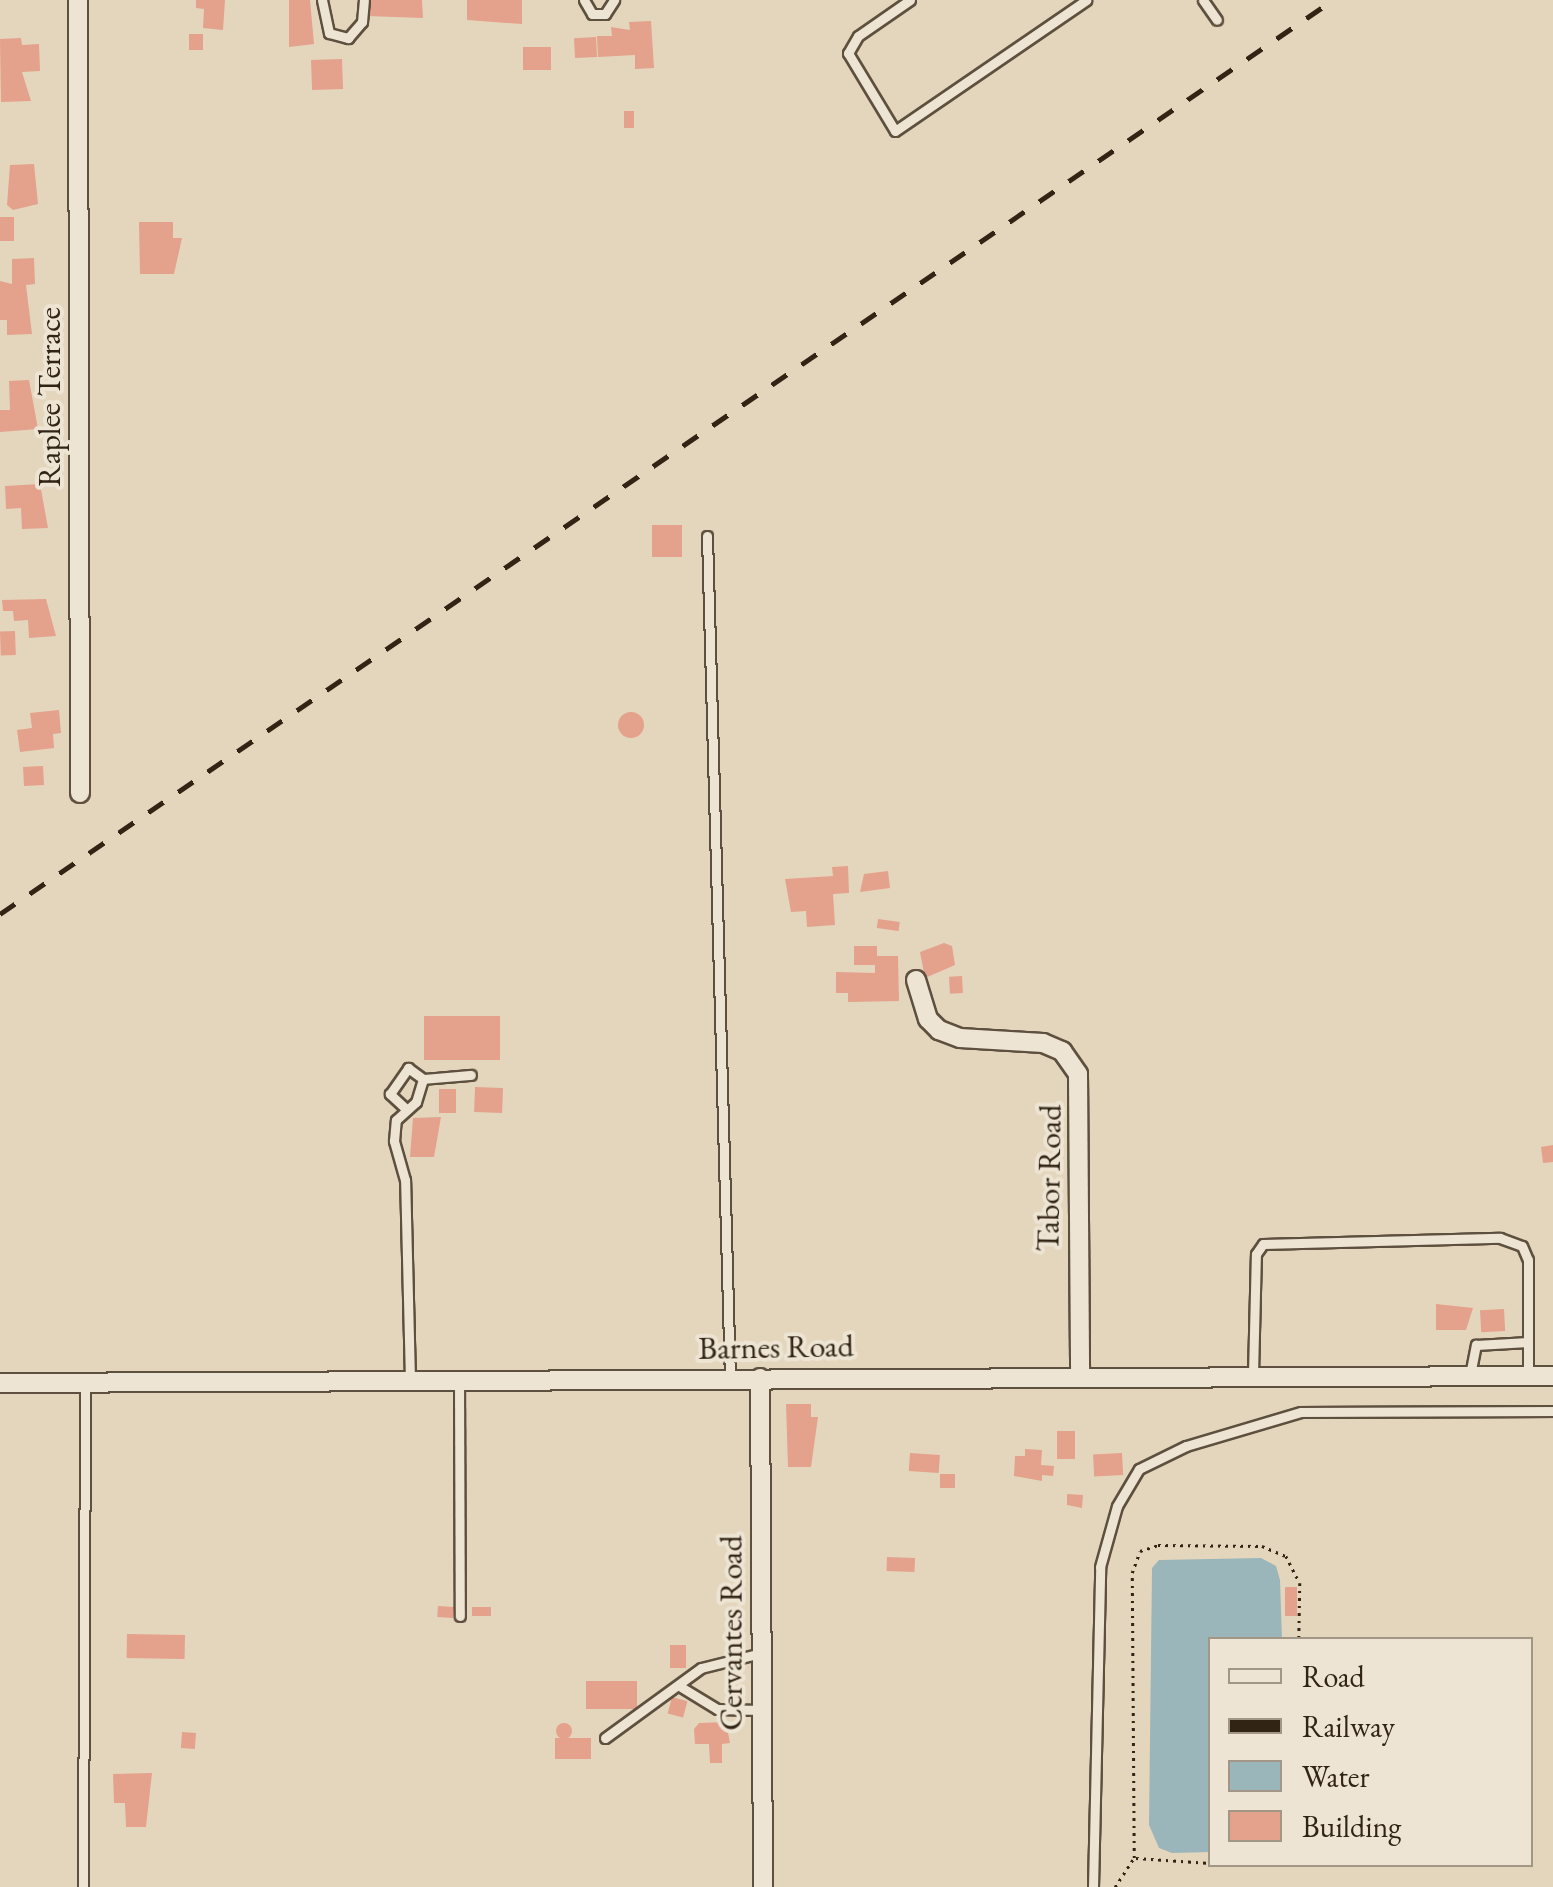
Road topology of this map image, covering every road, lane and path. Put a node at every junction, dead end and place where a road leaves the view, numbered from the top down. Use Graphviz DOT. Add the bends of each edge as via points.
graph roads {
  1 [pos="78,0"];
  2 [pos="322,0"];
  3 [pos="364,0"];
  4 [pos="584,0"];
  5 [pos="614,0"];
  6 [pos="910,0"];
  7 [pos="1086,0"];
  8 [pos="1203,0"];
  9 [pos="1218,20"];
  10 [pos="707,536"];
  11 [pos="80,793"];
  12 [pos="916,980"];
  13 [pos="471,1075"];
  14 [pos="423,1079"];
  15 [pos="406,1108"];
  16 [pos="1528,1342"];
  17 [pos="1080,1374"];
  18 [pos="1253,1374"];
  19 [pos="1470,1375"];
  20 [pos="1528,1376"];
  21 [pos="1553,1376"];
  22 [pos="730,1378"];
  23 [pos="760,1378"];
  24 [pos="410,1380"];
  25 [pos="459,1380"];
  26 [pos="85,1382"];
  27 [pos="0,1383"];
  28 [pos="1553,1411"];
  29 [pos="460,1616"];
  30 [pos="1299,1637"];
  31 [pos="762,1653"];
  32 [pos="681,1688"];
  33 [pos="761,1710"];
  34 [pos="605,1738"];
  35 [pos="1134,1858"];
  36 [pos="1208,1863"];
  37 [pos="84,1887"];
  38 [pos="763,1887"];
  39 [pos="1094,1887"];
  40 [pos="1115,1887"];
  1 -- 11 [label="street, Raplee Terrace"];
  2 -- 3 [label="lane" via="329,33 348,38 362,22"];
  4 -- 5 [label="lane" via="592,14 605,14"];
  6 -- 7 [label="lane" via="858,36 848,53 894,131"];
  8 -- 9 [label="lane"];
  10 -- 22 [label="lane"];
  12 -- 17 [label="street, Tabor Road" via="928,1019 939,1030 960,1038 1043,1043 1062,1051 1078,1074"];
  13 -- 14 [label="lane"];
  14 -- 15 [label="lane" via="416,1102"];
  14 -- 15 [label="lane" via="408,1068 390,1094"];
  15 -- 24 [label="lane" via="394,1141 406,1180"];
  16 -- 18 [label="lane" via="1528,1260 1513,1240 1269,1243 1256,1254"];
  16 -- 19 [label="lane" via="1476,1346"];
  16 -- 20 [label="lane"];
  17 -- 18 [label="street, Barnes Road"];
  17 -- 23 [label="street, Barnes Road"];
  18 -- 19 [label="street, Barnes Road"];
  19 -- 20 [label="street, Barnes Road"];
  20 -- 21 [label="street, Barnes Road"];
  22 -- 23 [label="street, Barnes Road"];
  22 -- 25 [label="street, Barnes Road"];
  23 -- 31 [label="street, Cervantes Road"];
  24 -- 25 [label="street, Barnes Road"];
  24 -- 26 [label="street, Barnes Road"];
  25 -- 29 [label="lane"];
  26 -- 27 [label="street, Barnes Road"];
  26 -- 37 [label="lane"];
  28 -- 39 [label="lane" via="1301,1412 1186,1446 1139,1470 1117,1506 1100,1567"];
  30 -- 35 [label="path" via="1300,1582 1286,1556 1262,1546 1158,1545 1140,1551 1132,1593"];
  31 -- 32 [label="lane" via="716,1660"];
  31 -- 33 [label="street, Cervantes Road"];
  32 -- 33 [label="lane" via="718,1710"];
  32 -- 34 [label="lane"];
  33 -- 38 [label="street, Cervantes Road"];
  35 -- 36 [label="path"];
  35 -- 40 [label="path"];
}
